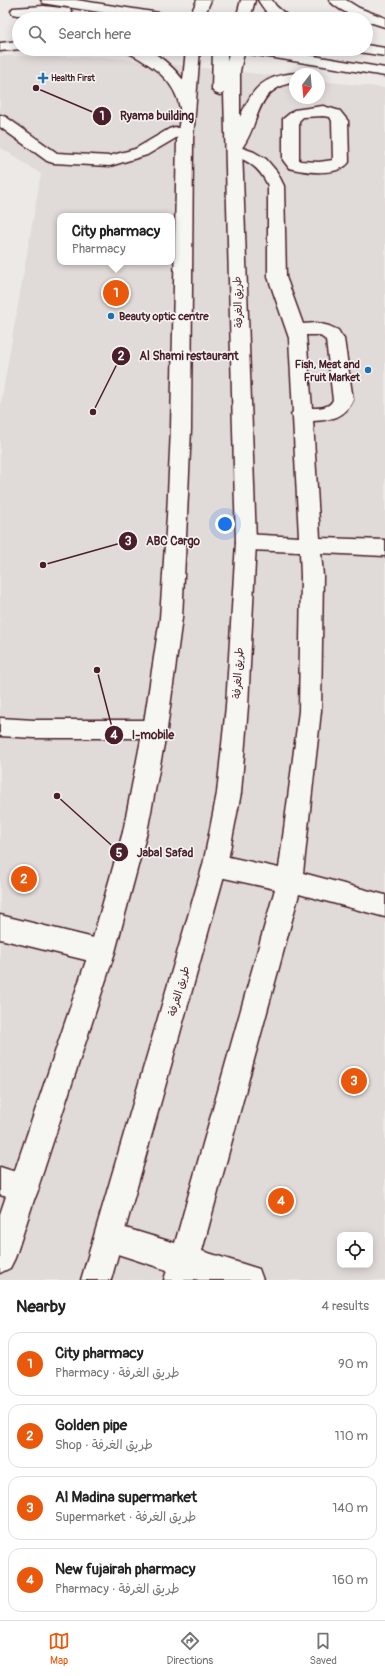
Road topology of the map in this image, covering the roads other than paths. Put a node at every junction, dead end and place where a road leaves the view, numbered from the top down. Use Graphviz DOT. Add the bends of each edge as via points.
graph roads {
  1 [pos="50,0"];
  2 [pos="105,0"];
  3 [pos="204,0"];
  4 [pos="218,0"];
  5 [pos="248,0"];
  6 [pos="265,0"];
  7 [pos="336,0"];
  8 [pos="21,12"];
  9 [pos="65,12"];
  10 [pos="127,12"];
  11 [pos="199,12"];
  12 [pos="212,12"];
  13 [pos="245,12"];
  14 [pos="275,12"];
  15 [pos="357,12"];
  16 [pos="373,18"];
  17 [pos="385,23"];
  18 [pos="373,42"];
  19 [pos="385,45"];
  20 [pos="12,46"];
  21 [pos="0,47"];
  22 [pos="373,50"];
  23 [pos="385,52"];
  24 [pos="144,56"];
  25 [pos="193,56"];
  26 [pos="220,56"];
  27 [pos="236,56"];
  28 [pos="300,56"];
  29 [pos="359,56"];
  30 [pos="384,67"];
  31 [pos="325,73"];
  32 [pos="289,78"];
  33 [pos="189,110"];
  34 [pos="0,120"];
  35 [pos="175,132"];
  36 [pos="234,150"];
  37 [pos="300,166"];
  38 [pos="272,174"];
  39 [pos="296,330"];
  40 [pos="301,414"];
  41 [pos="246,542"];
  42 [pos="309,545"];
  43 [pos="385,548"];
  44 [pos="0,727"];
  45 [pos="155,728"];
  46 [pos="216,865"];
  47 [pos="290,881"];
  48 [pos="385,906"];
  49 [pos="0,927"];
  50 [pos="102,952"];
  51 [pos="12,1185"];
  52 [pos="108,1238"];
  53 [pos="0,1258"];
  54 [pos="181,1270"];
  55 [pos="96,1280"];
  56 [pos="248,1280"];
  1 -- 2 [label="main road"];
  1 -- 10 [label="main road"];
  3 -- 11 [label="main road"];
  4 -- 12 [label="main road"];
  5 -- 13 [label="main road"];
  6 -- 14 [label="main road"];
  7 -- 15 [label="main road"];
  8 -- 9 [label="main road" via="12,10"];
  16 -- 17 [label="main road"];
  18 -- 19 [label="main road"];
  20 -- 21 [label="main road"];
  22 -- 23 [label="main road"];
  24 -- 33 [label="main road" via="170,75 178,85"];
  25 -- 33 [label="main road"];
  26 -- 36 [label="main road" via="222,137 224,143"];
  27 -- 36 [label="main road, طريق الغرفة" via="233,71"];
  28 -- 30 [label="main road"];
  29 -- 30 [label="main road"];
  30 -- 31 [label="main road"];
  32 -- 36 [label="main road" via="264,88"];
  33 -- 45 [label="main road" via="185,139 181,429 177,516 171,618"];
  34 -- 35 [label="main road" via="53,158 110,161 141,152"];
  36 -- 38 [label="main road" via="256,160"];
  36 -- 41 [label="main road, طريق الغرفة"];
  37 -- 38 [label="main road"];
  38 -- 39 [label="main road" via="276,186 277,276"];
  39 -- 40 [label="main road"];
  39 -- 40 [label="main road" via="326,330 332,334 335,339 343,400 338,410 331,413"];
  40 -- 42 [label="main road"];
  41 -- 42 [label="main road"];
  41 -- 46 [label="main road, طريق الغرفة" via="237,706 229,793"];
  42 -- 43 [label="main road"];
  42 -- 47 [label="main road" via="312,576 310,712"];
  44 -- 45 [label="main road"];
  45 -- 50 [label="main road" via="135,832"];
  46 -- 47 [label="main road"];
  46 -- 52 [label="main road, طريق الغرفة"];
  47 -- 48 [label="main road"];
  47 -- 54 [label="main road"];
  49 -- 50 [label="main road"];
  50 -- 51 [label="main road"];
  51 -- 53 [label="main road"];
  52 -- 54 [label="main road"];
  52 -- 55 [label="main road, طريق الغرفة"];
  54 -- 56 [label="main road"];
}
